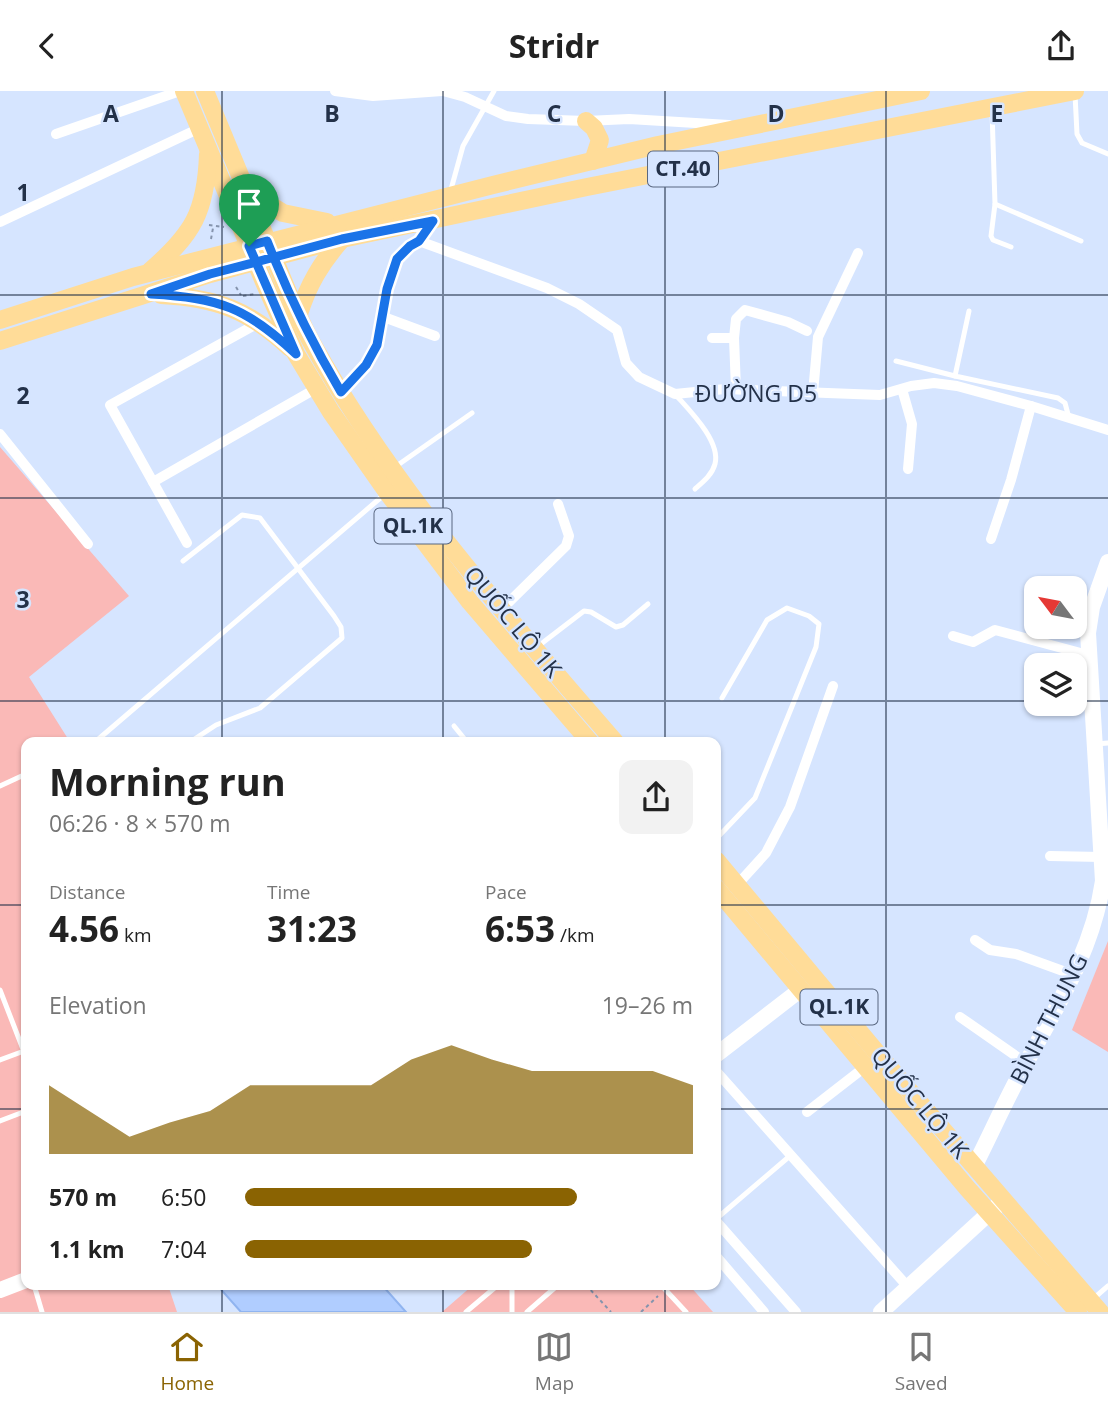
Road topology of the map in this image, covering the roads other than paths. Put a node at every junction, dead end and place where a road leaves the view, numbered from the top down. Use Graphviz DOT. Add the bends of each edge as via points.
graph roads {
  1 [pos="182,91"];
  2 [pos="205,91"];
  3 [pos="335,91"];
  4 [pos="442,91"];
  5 [pos="494,91"];
  6 [pos="921,91"];
  7 [pos="1075,91"];
  8 [pos="484,107"];
  9 [pos="992,108"];
  10 [pos="586,121"];
  11 [pos="747,127"];
  12 [pos="200,128"];
  13 [pos="56,134"];
  14 [pos="208,147"];
  15 [pos="1108,154"];
  16 [pos="593,161"];
  17 [pos="246,190"];
  18 [pos="449,196"];
  19 [pos="995,204"];
  20 [pos="433,221"];
  21 [pos="0,222"];
  22 [pos="339,231"];
  23 [pos="419,241"];
  24 [pos="1081,241"];
  25 [pos="1012,247"];
  26 [pos="270,249"];
  27 [pos="858,253"];
  28 [pos="252,254"];
  29 [pos="147,274"];
  30 [pos="151,294"];
  31 [pos="969,311"];
  32 [pos="299,314"];
  33 [pos="381,316"];
  34 [pos="0,320"];
  35 [pos="260,322"];
  36 [pos="807,331"];
  37 [pos="435,336"];
  38 [pos="712,338"];
  39 [pos="734,338"];
  40 [pos="0,341"];
  41 [pos="296,354"];
  42 [pos="896,361"];
  43 [pos="955,376"];
  44 [pos="317,388"];
  45 [pos="737,389"];
  46 [pos="902,389"];
  47 [pos="341,392"];
  48 [pos="813,393"];
  49 [pos="675,394"];
  50 [pos="1031,406"];
  51 [pos="472,414"];
  52 [pos="1069,418"];
  53 [pos="1108,430"];
  54 [pos="0,434"];
  55 [pos="393,469"];
  56 [pos="908,469"];
  57 [pos="153,482"];
  58 [pos="695,489"];
  59 [pos="387,492"];
  60 [pos="558,503"];
  61 [pos="991,539"];
  62 [pos="187,543"];
  63 [pos="88,544"];
  64 [pos="183,561"];
  65 [pos="1108,562"];
  66 [pos="299,570"];
  67 [pos="1102,597"];
  68 [pos="648,604"];
  69 [pos="502,609"];
  70 [pos="953,636"];
  71 [pos="535,649"];
  72 [pos="1088,655"];
  73 [pos="833,686"];
  74 [pos="722,698"];
  75 [pos="454,726"];
  76 [pos="101,737"];
  77 [pos="198,737"];
  78 [pos="463,737"];
  79 [pos="583,737"];
  80 [pos="611,737"];
  81 [pos="1100,743"];
  82 [pos="1101,774"];
  83 [pos="21,776"];
  84 [pos="0,786"];
  85 [pos="721,834"];
  86 [pos="1049,856"];
  87 [pos="1102,857"];
  88 [pos="721,866"];
  89 [pos="737,885"];
  90 [pos="721,894"];
  91 [pos="975,940"];
  92 [pos="1074,975"];
  93 [pos="815,978"];
  94 [pos="0,990"];
  95 [pos="800,990"];
  96 [pos="960,1017"];
  97 [pos="21,1044"];
  98 [pos="721,1051"];
  99 [pos="21,1055"];
  100 [pos="0,1060"];
  101 [pos="1026,1063"];
  102 [pos="864,1067"];
  103 [pos="721,1077"];
  104 [pos="807,1112"];
  105 [pos="21,1113"];
  106 [pos="0,1121"];
  107 [pos="791,1155"];
  108 [pos="974,1167"];
  109 [pos="967,1188"];
  110 [pos="1004,1201"];
  111 [pos="990,1212"];
  112 [pos="721,1216"];
  113 [pos="721,1226"];
  114 [pos="721,1262"];
  115 [pos="754,1265"];
  116 [pos="736,1279"];
  117 [pos="21,1282"];
  118 [pos="772,1285"];
  119 [pos="1108,1286"];
  120 [pos="908,1287"];
  121 [pos="0,1290"];
  122 [pos="35,1290"];
  123 [pos="492,1290"];
  124 [pos="512,1290"];
  125 [pos="552,1290"];
  126 [pos="666,1290"];
  127 [pos="755,1301"];
  128 [pos="1090,1309"];
  129 [pos="42,1312"];
  130 [pos="466,1312"];
  131 [pos="512,1312"];
  132 [pos="527,1312"];
  133 [pos="687,1312"];
  134 [pos="764,1312"];
  135 [pos="796,1312"];
  136 [pos="881,1312"];
  1 -- 12 [label="main road, QUỐC LỘ 1K / QL.1K"];
  1 -- 13 [label="street"];
  2 -- 17 [label="main road, QUỐC LỘ 1K / QL.1K"];
  3 -- 4 [label="street" via="373,96"];
  4 -- 8 [label="street"];
  5 -- 8 [label="lane"];
  6 -- 11 [label="main road, CT.40"];
  7 -- 9 [label="main road, CT.40"];
  7 -- 15 [label="lane" via="1077,134 1082,143"];
  8 -- 10 [label="street" via="506,116"];
  8 -- 18 [label="lane" via="463,146"];
  9 -- 19 [label="lane"];
  9 -- 20 [label="main road, CT.40"];
  10 -- 11 [label="street" via="629,119"];
  10 -- 16 [label="main road" via="600,140"];
  11 -- 16 [label="main road, CT.40"];
  12 -- 14 [label="main road, QUỐC LỘ 1K / QL.1K"];
  12 -- 21 [label="street"];
  14 -- 28 [label="main road, QUỐC LỘ 1K / QL.1K"];
  14 -- 29 [label="main road" via="207,179 195,222"];
  16 -- 18 [label="main road, CT.40"];
  17 -- 22 [label="main road" via="284,213"];
  17 -- 26 [label="main road, QUỐC LỘ 1K / QL.1K"];
  18 -- 22 [label="main road, CT.40"];
  19 -- 24 [label="lane"];
  19 -- 25 [label="lane" via="991,236"];
  20 -- 22 [label="main road, CT.40"];
  20 -- 23 [label="street"];
  22 -- 26 [label="main road, CT.40"];
  22 -- 32 [label="main road"];
  23 -- 33 [label="street" via="397,259"];
  23 -- 49 [label="street, ĐƯỜNG D5" via="579,304 617,330 626,363 639,377"];
  26 -- 28 [label="main road"];
  26 -- 32 [label="main road, QUỐC LỘ 1K / QL.1K"];
  27 -- 48 [label="street" via="821,330"];
  28 -- 29 [label="main road"];
  28 -- 30 [label="main road"];
  28 -- 41 [label="main road, QUỐC LỘ 1K / QL.1K"];
  29 -- 34 [label="main road"];
  30 -- 35 [label="main road" via="205,299"];
  30 -- 40 [label="main road"];
  31 -- 43 [label="lane"];
  32 -- 47 [label="main road, QUỐC LỘ 1K / QL.1K"];
  33 -- 37 [label="street"];
  33 -- 47 [label="street" via="377,345"];
  35 -- 41 [label="main road"];
  35 -- 57 [label="street" via="110,405"];
  36 -- 39 [label="street" via="745,310 736,319"];
  38 -- 39 [label="street"];
  39 -- 45 [label="street"];
  41 -- 44 [label="main road, QUỐC LỘ 1K / QL.1K"];
  42 -- 43 [label="lane"];
  43 -- 52 [label="lane" via="1058,398 1065,403"];
  44 -- 57 [label="street"];
  44 -- 59 [label="main road, QUỐC LỘ 1K / QL.1K"];
  45 -- 48 [label="street, ĐƯỜNG D5"];
  45 -- 49 [label="street, ĐƯỜNG D5"];
  46 -- 48 [label="street, ĐƯỜNG D5" via="880,395"];
  46 -- 50 [label="street, ĐƯỜNG D5" via="934,383 957,386"];
  46 -- 56 [label="street" via="913,436"];
  47 -- 55 [label="main road, QUỐC LỘ 1K / QL.1K"];
  49 -- 58 [label="lane" via="712,440 716,461"];
  50 -- 52 [label="street, ĐƯỜNG D5"];
  50 -- 61 [label="street"];
  51 -- 55 [label="lane"];
  52 -- 53 [label="street, ĐƯỜNG D5"];
  54 -- 63 [label="street"];
  55 -- 69 [label="main road, QUỐC LỘ 1K / QL.1K"];
  57 -- 62 [label="street"];
  59 -- 66 [label="lane"];
  59 -- 79 [label="main road, QUỐC LỘ 1K / QL.1K" via="470,602"];
  60 -- 69 [label="street" via="569,536 566,546"];
  64 -- 66 [label="lane" via="242,515 260,518"];
  65 -- 67 [label="street, BÌNH THUNG"];
  66 -- 76 [label="lane"];
  66 -- 77 [label="lane" via="341,627 342,638 260,708"];
  67 -- 72 [label="street, BÌNH THUNG" via="1088,633"];
  68 -- 71 [label="lane" via="616,627 584,611"];
  69 -- 71 [label="main road, QUỐC LỘ 1K / QL.1K"];
  70 -- 72 [label="street" via="977,641 995,630"];
  71 -- 80 [label="main road, QUỐC LỘ 1K / QL.1K"];
  72 -- 81 [label="street, BÌNH THUNG"];
  73 -- 89 [label="street" via="790,807 766,853"];
  74 -- 85 [label="lane" via="767,620 787,608 819,624 816,647 755,798"];
  75 -- 78 [label="lane"];
  81 -- 82 [label="street, BÌNH THUNG"];
  82 -- 87 [label="street, BÌNH THUNG"];
  83 -- 84 [label="lane"];
  86 -- 87 [label="street"];
  87 -- 92 [label="street, BÌNH THUNG" via="1099,906"];
  88 -- 89 [label="main road, QUỐC LỘ 1K / QL.1K"];
  89 -- 93 [label="main road, QUỐC LỘ 1K / QL.1K"];
  90 -- 95 [label="main road, QUỐC LỘ 1K / QL.1K"];
  91 -- 92 [label="street" via="990,950 1016,954"];
  92 -- 101 [label="street, BÌNH THUNG"];
  93 -- 95 [label="main road"];
  93 -- 108 [label="main road, QUỐC LỘ 1K / QL.1K"];
  94 -- 97 [label="lane"];
  95 -- 98 [label="street"];
  95 -- 102 [label="main road, QUỐC LỘ 1K / QL.1K"];
  96 -- 101 [label="street"];
  99 -- 100 [label="lane"];
  101 -- 108 [label="street, BÌNH THUNG"];
  102 -- 104 [label="street"];
  102 -- 109 [label="main road, QUỐC LỘ 1K / QL.1K"];
  103 -- 107 [label="street"];
  105 -- 106 [label="lane"];
  107 -- 112 [label="lane"];
  107 -- 120 [label="street"];
  108 -- 109 [label="main road"];
  108 -- 110 [label="main road, QUỐC LỘ 1K / QL.1K"];
  109 -- 111 [label="main road, QUỐC LỘ 1K / QL.1K"];
  110 -- 111 [label="street"];
  110 -- 128 [label="main road, QUỐC LỘ 1K / QL.1K"];
  111 -- 120 [label="street"];
  111 -- 128 [label="main road, QUỐC LỘ 1K / QL.1K"];
  113 -- 115 [label="street"];
  114 -- 116 [label="street"];
  115 -- 116 [label="street"];
  115 -- 118 [label="street"];
  116 -- 127 [label="street"];
  117 -- 121 [label="street"];
  118 -- 127 [label="street"];
  118 -- 135 [label="street"];
  119 -- 128 [label="lane"];
  120 -- 136 [label="street"];
  122 -- 129 [label="lane"];
  123 -- 130 [label="lane"];
  124 -- 131 [label="lane"];
  125 -- 132 [label="lane"];
  126 -- 133 [label="lane"];
  127 -- 134 [label="street"];
}
